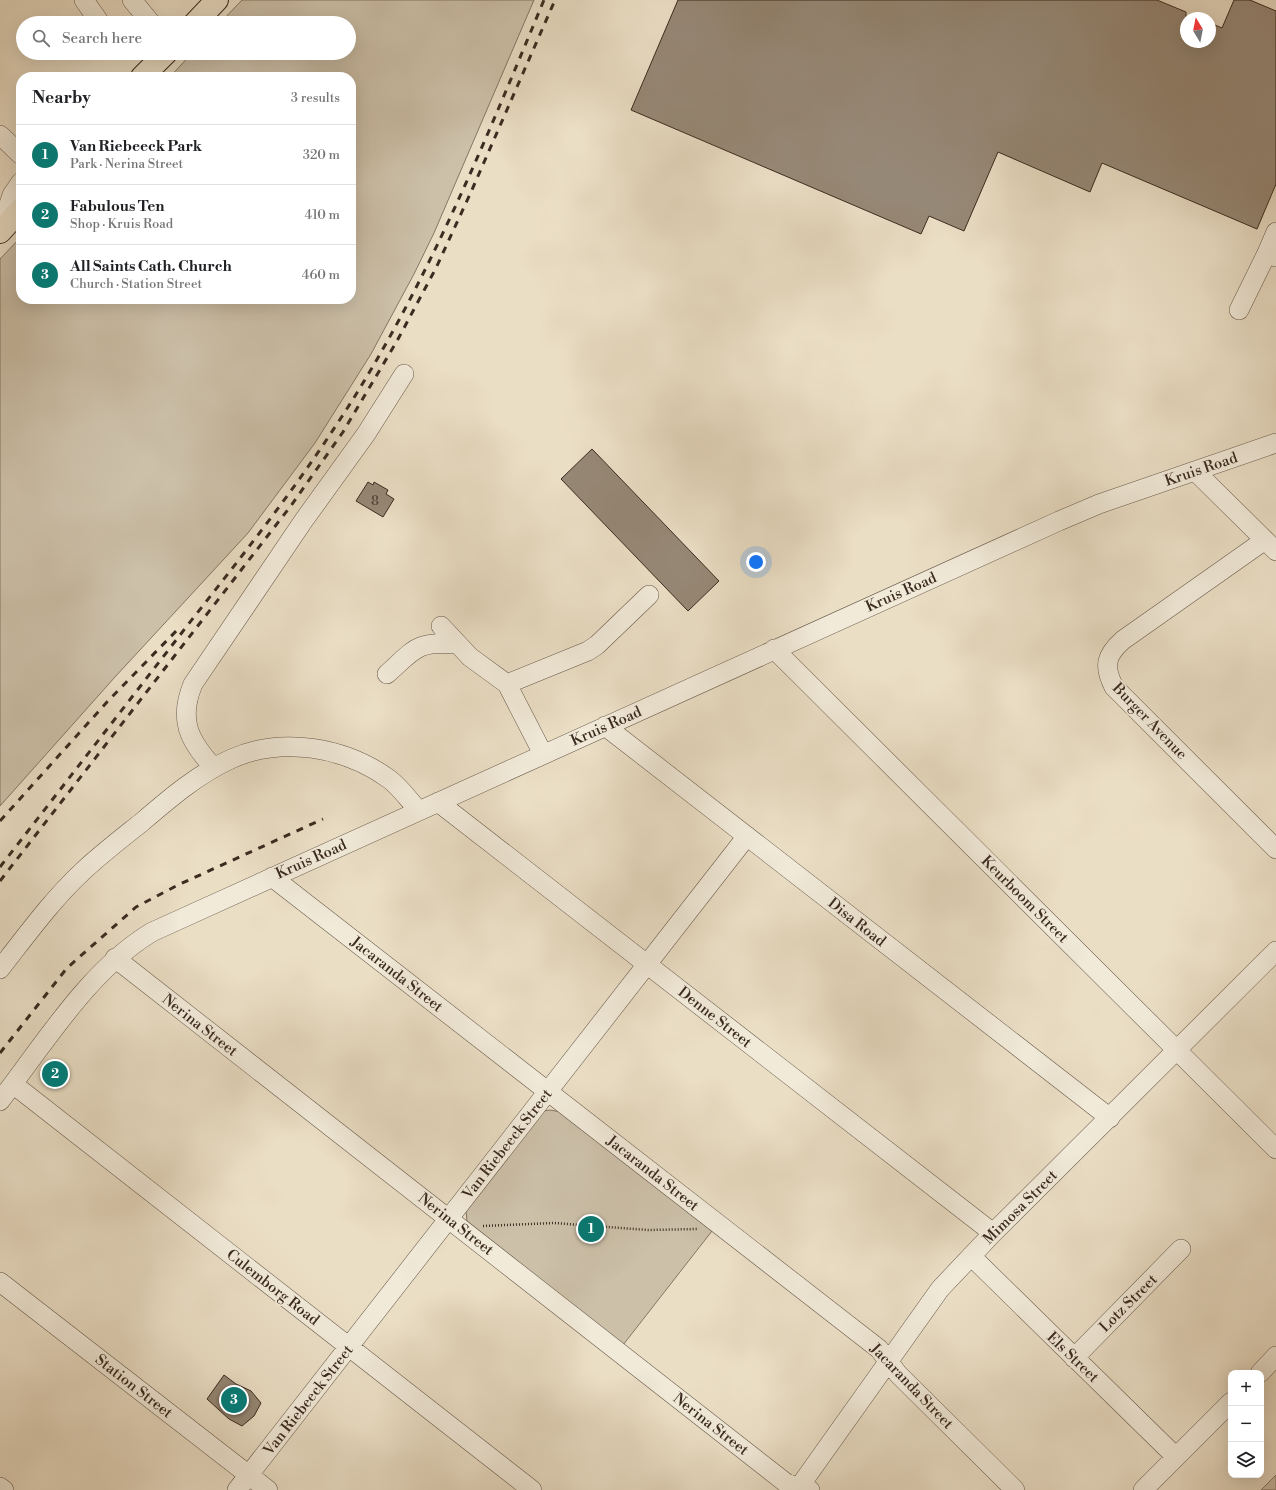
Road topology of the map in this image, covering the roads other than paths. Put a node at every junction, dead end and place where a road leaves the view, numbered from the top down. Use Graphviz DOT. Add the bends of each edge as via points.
graph roads {
  1 [pos="84,0"];
  2 [pos="132,0"];
  3 [pos="217,0"];
  4 [pos="95,16"];
  5 [pos="145,16"];
  6 [pos="202,16"];
  7 [pos="159,60"];
  8 [pos="147,72"];
  9 [pos="0,122"];
  10 [pos="0,135"];
  11 [pos="16,136"];
  12 [pos="16,150"];
  13 [pos="16,189"];
  14 [pos="16,214"];
  15 [pos="0,232"];
  16 [pos="1276,232"];
  17 [pos="1272,255"];
  18 [pos="1238,310"];
  19 [pos="404,374"];
  20 [pos="1276,443"];
  21 [pos="1195,471"];
  22 [pos="1270,546"];
  23 [pos="649,595"];
  24 [pos="440,626"];
  25 [pos="456,644"];
  26 [pos="774,649"];
  27 [pos="387,674"];
  28 [pos="507,684"];
  29 [pos="605,726"];
  30 [pos="543,754"];
  31 [pos="214,768"];
  32 [pos="438,802"];
  33 [pos="418,810"];
  34 [pos="747,836"];
  35 [pos="1276,850"];
  36 [pos="272,876"];
  37 [pos="1276,951"];
  38 [pos="115,958"];
  39 [pos="647,965"];
  40 [pos="0,970"];
  41 [pos="1177,1051"];
  42 [pos="13,1084"];
  43 [pos="549,1091"];
  44 [pos="0,1101"];
  45 [pos="1110,1118"];
  46 [pos="1276,1149"];
  47 [pos="455,1223"];
  48 [pos="993,1233"];
  49 [pos="1181,1249"];
  50 [pos="971,1256"];
  51 [pos="0,1282"];
  52 [pos="349,1347"];
  53 [pos="1276,1356"];
  54 [pos="1074,1358"];
  55 [pos="888,1361"];
  56 [pos="1263,1370"];
  57 [pos="1228,1405"];
  58 [pos="1176,1457"];
  59 [pos="243,1483"];
  60 [pos="0,1487"];
  61 [pos="802,1489"];
  62 [pos="4,1490"];
  63 [pos="268,1490"];
  64 [pos="532,1490"];
  65 [pos="1015,1490"];
  66 [pos="1143,1490"];
  1 -- 4 [label="street"];
  2 -- 5 [label="street"];
  3 -- 6 [label="main road"];
  7 -- 8 [label="main road"];
  9 -- 11 [label="street"];
  10 -- 12 [label="street"];
  13 -- 15 [label="street"];
  14 -- 15 [label="main road"];
  16 -- 17 [label="street"];
  17 -- 18 [label="street"];
  19 -- 31 [label="street" via="366,434 304,520 193,684 186,699 186,721 195,746"];
  20 -- 21 [label="street, Kruis Road"];
  21 -- 22 [label="street"];
  21 -- 26 [label="street, Kruis Road" via="1099,504"];
  22 -- 35 [label="street, Burger Avenue" via="1123,640 1109,656 1107,665 1108,676 1114,686"];
  23 -- 28 [label="street" via="588,651"];
  24 -- 25 [label="street"];
  25 -- 27 [label="street" via="431,642 415,648"];
  25 -- 28 [label="street"];
  26 -- 29 [label="street, Kruis Road"];
  26 -- 41 [label="street, Keurboom Street"];
  28 -- 30 [label="street"];
  29 -- 30 [label="street, Kruis Road"];
  29 -- 34 [label="street, Disa Road"];
  30 -- 32 [label="street, Kruis Road"];
  31 -- 33 [label="street" via="232,758 268,748 313,748 352,759 371,768 390,780"];
  31 -- 40 [label="street" via="179,790 81,872 39,919"];
  32 -- 33 [label="street, Kruis Road"];
  32 -- 39 [label="street, Denne Street"];
  33 -- 36 [label="street, Kruis Road"];
  34 -- 39 [label="street, Van Riebeeck Street"];
  34 -- 45 [label="street, Disa Road"];
  36 -- 38 [label="street, Kruis Road" via="152,932"];
  36 -- 43 [label="street, Jacaranda Street"];
  37 -- 41 [label="street, Mimosa Street"];
  38 -- 42 [label="street, Kruis Road" via="94,980"];
  38 -- 47 [label="street, Nerina Street"];
  39 -- 43 [label="street, Van Riebeeck Street"];
  39 -- 48 [label="street, Denne Street"];
  41 -- 45 [label="street, Mimosa Street"];
  41 -- 46 [label="street, Keurboom Street"];
  42 -- 44 [label="street, Kruis Road"];
  42 -- 52 [label="street, Culemborg Road"];
  43 -- 47 [label="street, Van Riebeeck Street"];
  43 -- 55 [label="street, Jacaranda Street" via="879,1349"];
  45 -- 48 [label="street, Mimosa Street"];
  47 -- 52 [label="street, Van Riebeeck Street"];
  47 -- 61 [label="street, Nerina Street" via="786,1483"];
  48 -- 50 [label="street, Mimosa Street"];
  49 -- 54 [label="street, Lotz Street"];
  50 -- 54 [label="street, Els Street"];
  50 -- 55 [label="street, Mimosa Street" via="940,1289"];
  51 -- 59 [label="street, Station Street"];
  52 -- 59 [label="street, Van Riebeeck Street"];
  52 -- 64 [label="street, Culemborg Road"];
  53 -- 56 [label="street"];
  54 -- 58 [label="street, Els Street"];
  55 -- 61 [label="street, Mimosa Street"];
  55 -- 65 [label="street, Jacaranda Street"];
  57 -- 58 [label="street"];
  58 -- 66 [label="street"];
  59 -- 63 [label="street, Station Street"];
  60 -- 62 [label="street"];
}
